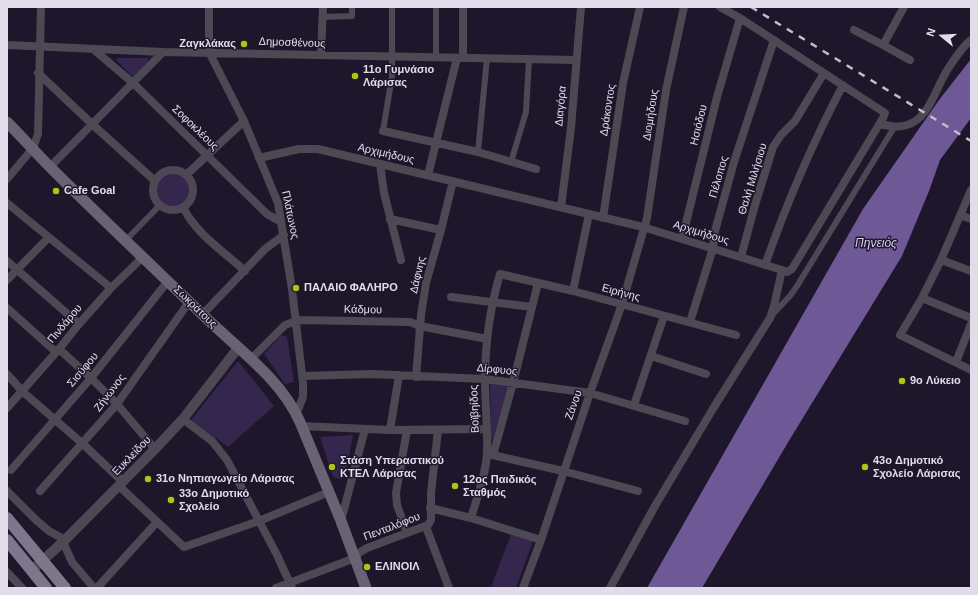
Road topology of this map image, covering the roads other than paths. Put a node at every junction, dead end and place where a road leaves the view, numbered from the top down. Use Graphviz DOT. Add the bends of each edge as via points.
graph roads {
  1 [pos="40,7"];
  2 [pos="209,7"];
  3 [pos="323,7"];
  4 [pos="352,7"];
  5 [pos="392,7"];
  6 [pos="436,7"];
  7 [pos="463,7"];
  8 [pos="581,7"];
  9 [pos="640,7"];
  10 [pos="684,7"];
  11 [pos="720,7"];
  12 [pos="904,7"];
  13 [pos="322,17"];
  14 [pos="740,18"];
  15 [pos="854,30"];
  16 [pos="774,40"];
  17 [pos="971,40"];
  18 [pos="7,45"];
  19 [pos="883,45"];
  20 [pos="39,47"];
  21 [pos="93,49"];
  22 [pos="163,52"];
  23 [pos="209,52"];
  24 [pos="321,55"];
  25 [pos="392,57"];
  26 [pos="436,58"];
  27 [pos="460,58"];
  28 [pos="487,58"];
  29 [pos="529,59"];
  30 [pos="576,60"];
  31 [pos="910,60"];
  32 [pos="38,72"];
  33 [pos="824,73"];
  34 [pos="133,83"];
  35 [pos="843,85"];
  36 [pos="244,121"];
  37 [pos="7,122"];
  38 [pos="92,124"];
  39 [pos="880,124"];
  40 [pos="895,126"];
  41 [pos="384,130"];
  42 [pos="436,143"];
  43 [pos="33,148"];
  44 [pos="478,152"];
  45 [pos="207,155"];
  46 [pos="259,158"];
  47 [pos="511,162"];
  48 [pos="380,164"];
  49 [pos="50,167"];
  50 [pos="536,169"];
  51 [pos="186,175"];
  52 [pos="428,175"];
  53 [pos="7,179"];
  54 [pos="155,181"];
  55 [pos="453,181"];
  56 [pos="971,190"];
  57 [pos="7,202"];
  58 [pos="160,205"];
  59 [pos="183,207"];
  60 [pos="561,207"];
  61 [pos="589,214"];
  62 [pos="960,215"];
  63 [pos="603,218"];
  64 [pos="390,219"];
  65 [pos="971,219"];
  66 [pos="281,222"];
  67 [pos="643,228"];
  68 [pos="441,230"];
  69 [pos="284,235"];
  70 [pos="48,238"];
  71 [pos="682,239"];
  72 [pos="126,240"];
  73 [pos="713,248"];
  74 [pos="143,256"];
  75 [pos="741,257"];
  76 [pos="401,260"];
  77 [pos="941,260"];
  78 [pos="7,261"];
  79 [pos="765,265"];
  80 [pos="16,270"];
  81 [pos="782,270"];
  82 [pos="245,271"];
  83 [pos="971,271"];
  84 [pos="500,274"];
  85 [pos="7,280"];
  86 [pos="168,281"];
  87 [pos="538,283"];
  88 [pos="111,288"];
  89 [pos="573,291"];
  90 [pos="451,297"];
  91 [pos="922,298"];
  92 [pos="189,302"];
  93 [pos="493,303"];
  94 [pos="622,304"];
  95 [pos="532,307"];
  96 [pos="7,308"];
  97 [pos="202,315"];
  98 [pos="664,316"];
  99 [pos="770,318"];
  100 [pos="971,318"];
  101 [pos="295,321"];
  102 [pos="690,322"];
  103 [pos="79,324"];
  104 [pos="971,324"];
  105 [pos="420,326"];
  106 [pos="736,335"];
  107 [pos="487,339"];
  108 [pos="238,348"];
  109 [pos="57,351"];
  110 [pos="651,356"];
  111 [pos="251,359"];
  112 [pos="956,362"];
  113 [pos="971,370"];
  114 [pos="7,374"];
  115 [pos="706,374"];
  116 [pos="399,375"];
  117 [pos="302,376"];
  118 [pos="416,377"];
  119 [pos="92,378"];
  120 [pos="485,379"];
  121 [pos="513,383"];
  122 [pos="22,391"];
  123 [pos="590,393"];
  124 [pos="117,404"];
  125 [pos="634,405"];
  126 [pos="7,408"];
  127 [pos="296,415"];
  128 [pos="183,419"];
  129 [pos="56,420"];
  130 [pos="685,421"];
  131 [pos="301,426"];
  132 [pos="365,429"];
  133 [pos="487,429"];
  134 [pos="390,430"];
  135 [pos="407,430"];
  136 [pos="438,430"];
  137 [pos="83,444"];
  138 [pos="155,449"];
  139 [pos="490,455"];
  140 [pos="11,470"];
  141 [pos="563,471"];
  142 [pos="121,484"];
  143 [pos="7,491"];
  144 [pos="40,491"];
  145 [pos="638,491"];
  146 [pos="329,492"];
  147 [pos="430,508"];
  148 [pos="7,518"];
  149 [pos="471,518"];
  150 [pos="259,521"];
  151 [pos="342,521"];
  152 [pos="157,522"];
  153 [pos="426,527"];
  154 [pos="407,533"];
  155 [pos="7,540"];
  156 [pos="541,540"];
  157 [pos="63,542"];
  158 [pos="355,558"];
  159 [pos="43,560"];
  160 [pos="32,570"];
  161 [pos="7,572"];
  162 [pos="291,585"];
  163 [pos="22,588"];
  164 [pos="46,588"];
  165 [pos="66,588"];
  166 [pos="94,588"];
  167 [pos="97,588"];
  168 [pos="276,588"];
  169 [pos="366,588"];
  170 [pos="449,588"];
  171 [pos="523,588"];
  172 [pos="610,588"];
  1 -- 20 [label="street"];
  2 -- 23 [label="street, Πλάτωνος"];
  3 -- 13 [label="street"];
  4 -- 13 [label="street" via="352,16"];
  5 -- 25 [label="street"];
  6 -- 26 [label="street"];
  7 -- 27 [label="street"];
  8 -- 30 [label="street, Διαγόρα"];
  9 -- 63 [label="street, Δράκοντος" via="621,95"];
  10 -- 67 [label="street, Διομήδους" via="666,90"];
  11 -- 14 [label="street"];
  12 -- 19 [label="street"];
  13 -- 24 [label="street"];
  14 -- 16 [label="street"];
  14 -- 71 [label="street, Ησιόδου" via="717,97"];
  15 -- 19 [label="street"];
  16 -- 33 [label="street"];
  16 -- 73 [label="street, Πέλοπος" via="734,162 715,231"];
  17 -- 40 [label="street" via="951,65 918,120 908,125"];
  18 -- 20 [label="street, Δημοσθένους"];
  19 -- 31 [label="street"];
  20 -- 21 [label="street, Δημοσθένους"];
  20 -- 32 [label="street"];
  21 -- 22 [label="street, Δημοσθένους"];
  21 -- 34 [label="street, Σοφοκλέους"];
  22 -- 23 [label="street, Δημοσθένους"];
  22 -- 34 [label="street"];
  23 -- 24 [label="street, Δημοσθένους"];
  23 -- 36 [label="street, Πλάτωνος"];
  24 -- 25 [label="street, Δημοσθένους"];
  25 -- 26 [label="street, Δημοσθένους"];
  25 -- 41 [label="street"];
  26 -- 27 [label="street, Δημοσθένους"];
  27 -- 28 [label="street, Δημοσθένους"];
  27 -- 42 [label="street"];
  28 -- 29 [label="street, Δημοσθένους"];
  28 -- 44 [label="street"];
  29 -- 30 [label="street, Δημοσθένους"];
  29 -- 47 [label="street" via="526,112"];
  30 -- 60 [label="street, Διαγόρα"];
  32 -- 38 [label="street"];
  32 -- 43 [label="street" via="39,127"];
  33 -- 35 [label="street"];
  33 -- 75 [label="street, Θαλή Μιλήσιου" via="795,121 773,147"];
  34 -- 38 [label="street"];
  34 -- 45 [label="street, Σοφοκλέους"];
  35 -- 39 [label="street" via="882,110 885,114"];
  35 -- 79 [label="street" via="798,179"];
  36 -- 45 [label="street"];
  36 -- 46 [label="street, Πλάτωνος"];
  37 -- 43 [label="main road, Σωκράτους"];
  38 -- 49 [label="street"];
  38 -- 54 [label="street"];
  39 -- 40 [label="street"];
  39 -- 81 [label="street" via="792,269 787,272"];
  40 -- 99 [label="street" via="797,286"];
  41 -- 42 [label="street"];
  42 -- 44 [label="street"];
  42 -- 52 [label="street"];
  43 -- 49 [label="main road, Σωκράτους"];
  43 -- 53 [label="street"];
  44 -- 47 [label="street"];
  45 -- 51 [label="street"];
  45 -- 66 [label="street, Σοφοκλέους" via="270,217"];
  46 -- 48 [label="street, Αρχιμήδους" via="299,149 314,149"];
  46 -- 66 [label="street, Πλάτωνος" via="276,196"];
  47 -- 50 [label="street"];
  48 -- 52 [label="street, Αρχιμήδους"];
  48 -- 64 [label="street"];
  49 -- 72 [label="main road, Σωκράτους"];
  51 -- 54 [label="street" via="180,171 166,171"];
  51 -- 59 [label="street" via="193,189 190,200"];
  52 -- 55 [label="street, Αρχιμήδους"];
  54 -- 58 [label="street" via="154,196"];
  55 -- 60 [label="street, Αρχιμήδους"];
  55 -- 68 [label="street, Δάφνης"];
  56 -- 62 [label="street"];
  57 -- 70 [label="street"];
  58 -- 59 [label="street" via="170,210"];
  58 -- 72 [label="street"];
  59 -- 82 [label="street" via="199,230"];
  60 -- 61 [label="street, Αρχιμήδους"];
  61 -- 63 [label="street, Αρχιμήδους"];
  61 -- 89 [label="street"];
  62 -- 65 [label="street"];
  62 -- 77 [label="street"];
  63 -- 67 [label="street, Αρχιμήδους"];
  64 -- 68 [label="street"];
  64 -- 76 [label="street"];
  66 -- 69 [label="street, Πλάτωνος"];
  67 -- 71 [label="street, Αρχιμήδους"];
  67 -- 94 [label="street, Ζάνου"];
  68 -- 105 [label="street, Δάφνης" via="426,283"];
  69 -- 82 [label="street" via="265,249"];
  69 -- 101 [label="street, Πλάτωνος"];
  70 -- 80 [label="street"];
  70 -- 88 [label="street"];
  71 -- 73 [label="street, Αρχιμήδους"];
  72 -- 74 [label="main road, Σωκράτους"];
  73 -- 75 [label="street, Αρχιμήδους"];
  73 -- 102 [label="street, Πέλοπος"];
  74 -- 86 [label="main road, Σωκράτους"];
  74 -- 88 [label="street, Πινδάρου"];
  75 -- 79 [label="street, Αρχιμήδους"];
  77 -- 83 [label="street"];
  77 -- 91 [label="street"];
  78 -- 80 [label="street"];
  79 -- 81 [label="street, Αρχιμήδους"];
  80 -- 85 [label="street"];
  80 -- 103 [label="street"];
  81 -- 99 [label="street"];
  82 -- 97 [label="street"];
  84 -- 87 [label="street, Ειρήνης"];
  84 -- 93 [label="street, Βοϊβηίδος"];
  86 -- 92 [label="main road, Σωκράτους"];
  86 -- 119 [label="street, Σισύφου"];
  87 -- 89 [label="street, Ειρήνης"];
  87 -- 95 [label="street"];
  88 -- 103 [label="street, Πινδάρου"];
  89 -- 94 [label="street, Ειρήνης"];
  90 -- 93 [label="street"];
  91 -- 100 [label="street"];
  91 -- 112 [label="street" via="900,335"];
  92 -- 97 [label="main road, Σωκράτους"];
  92 -- 124 [label="street, Ζήνωνος"];
  93 -- 95 [label="street"];
  93 -- 107 [label="street, Βοϊβηίδος"];
  94 -- 98 [label="street, Ειρήνης"];
  94 -- 123 [label="street, Ζάνου"];
  95 -- 121 [label="street"];
  96 -- 109 [label="street"];
  97 -- 108 [label="main road, Σωκράτους"];
  98 -- 102 [label="street, Ειρήνης"];
  98 -- 110 [label="street"];
  99 -- 172 [label="street" via="655,506"];
  101 -- 105 [label="street, Κάδμου" via="398,321 416,323"];
  101 -- 111 [label="street, Κάδμου" via="280,329"];
  101 -- 117 [label="street, Πλάτωνος"];
  102 -- 106 [label="street, Ειρήνης"];
  103 -- 109 [label="street, Πινδάρου"];
  104 -- 112 [label="street"];
  105 -- 107 [label="street, Κάδμου"];
  105 -- 118 [label="street, Δάφνης"];
  107 -- 120 [label="street, Βοϊβηίδος"];
  108 -- 111 [label="main road, Σωκράτους"];
  108 -- 128 [label="street, Ευκλείδου"];
  109 -- 119 [label="street"];
  109 -- 122 [label="street, Πινδάρου"];
  110 -- 115 [label="street"];
  110 -- 125 [label="street"];
  111 -- 127 [label="main road, Σωκράτους" via="274,384"];
  112 -- 113 [label="street"];
  114 -- 122 [label="street"];
  116 -- 117 [label="street, Δίρφυος"];
  116 -- 118 [label="street, Δίρφυος"];
  116 -- 134 [label="street"];
  117 -- 127 [label="street, Πλάτωνος" via="303,397"];
  118 -- 120 [label="street, Δίρφυος"];
  119 -- 124 [label="street"];
  119 -- 129 [label="street, Σισύφου"];
  120 -- 121 [label="street, Δίρφυος"];
  120 -- 133 [label="street, Βοϊβηίδος"];
  121 -- 123 [label="street, Δίρφυος"];
  121 -- 139 [label="street"];
  122 -- 126 [label="street, Πινδάρου"];
  122 -- 129 [label="street"];
  123 -- 125 [label="street, Δίρφυος"];
  123 -- 141 [label="street, Ζάνου"];
  124 -- 137 [label="street, Ζήνωνος"];
  124 -- 138 [label="street"];
  125 -- 130 [label="street, Δίρφυος"];
  127 -- 131 [label="main road, Σωκράτους"];
  128 -- 138 [label="street, Ευκλείδου"];
  128 -- 150 [label="street" via="212,442 223,455"];
  129 -- 137 [label="street"];
  129 -- 140 [label="street, Σισύφου"];
  131 -- 132 [label="street"];
  131 -- 146 [label="main road, Σωκράτους"];
  132 -- 134 [label="street"];
  132 -- 151 [label="street"];
  133 -- 136 [label="street"];
  133 -- 139 [label="street, Βοϊβηίδος"];
  134 -- 135 [label="street"];
  135 -- 136 [label="street"];
  135 -- 154 [label="street" via="396,493 397,505"];
  136 -- 147 [label="street, Πενταλόφου"];
  137 -- 142 [label="street"];
  137 -- 144 [label="street, Ζήνωνος"];
  138 -- 142 [label="street, Ευκλείδου"];
  139 -- 141 [label="street"];
  139 -- 149 [label="street, Βοϊβηίδος"];
  141 -- 145 [label="street"];
  141 -- 156 [label="street, Ζάνου"];
  142 -- 152 [label="street"];
  142 -- 157 [label="street, Ευκλείδου"];
  143 -- 157 [label="street"];
  146 -- 150 [label="street"];
  146 -- 151 [label="main road, Σωκράτους"];
  147 -- 149 [label="street"];
  147 -- 153 [label="street, Πενταλόφου" via="431,520"];
  148 -- 159 [label="main road"];
  149 -- 156 [label="street"];
  150 -- 152 [label="street" via="184,547"];
  150 -- 162 [label="street"];
  151 -- 158 [label="main road, Σωκράτους"];
  152 -- 167 [label="street"];
  153 -- 154 [label="street, Πενταλόφου"];
  153 -- 170 [label="street"];
  154 -- 158 [label="street, Πενταλόφου" via="367,548"];
  155 -- 160 [label="main road"];
  156 -- 171 [label="street, Ζάνου"];
  157 -- 159 [label="street, Ευκλείδου"];
  157 -- 166 [label="street" via="72,562"];
  158 -- 162 [label="street, Πενταλόφου"];
  158 -- 169 [label="main road, Σωκράτους"];
  159 -- 160 [label="street, Ευκλείδου"];
  159 -- 165 [label="main road"];
  160 -- 164 [label="main road"];
  161 -- 163 [label="street"];
  162 -- 168 [label="street, Πενταλόφου"];
}
